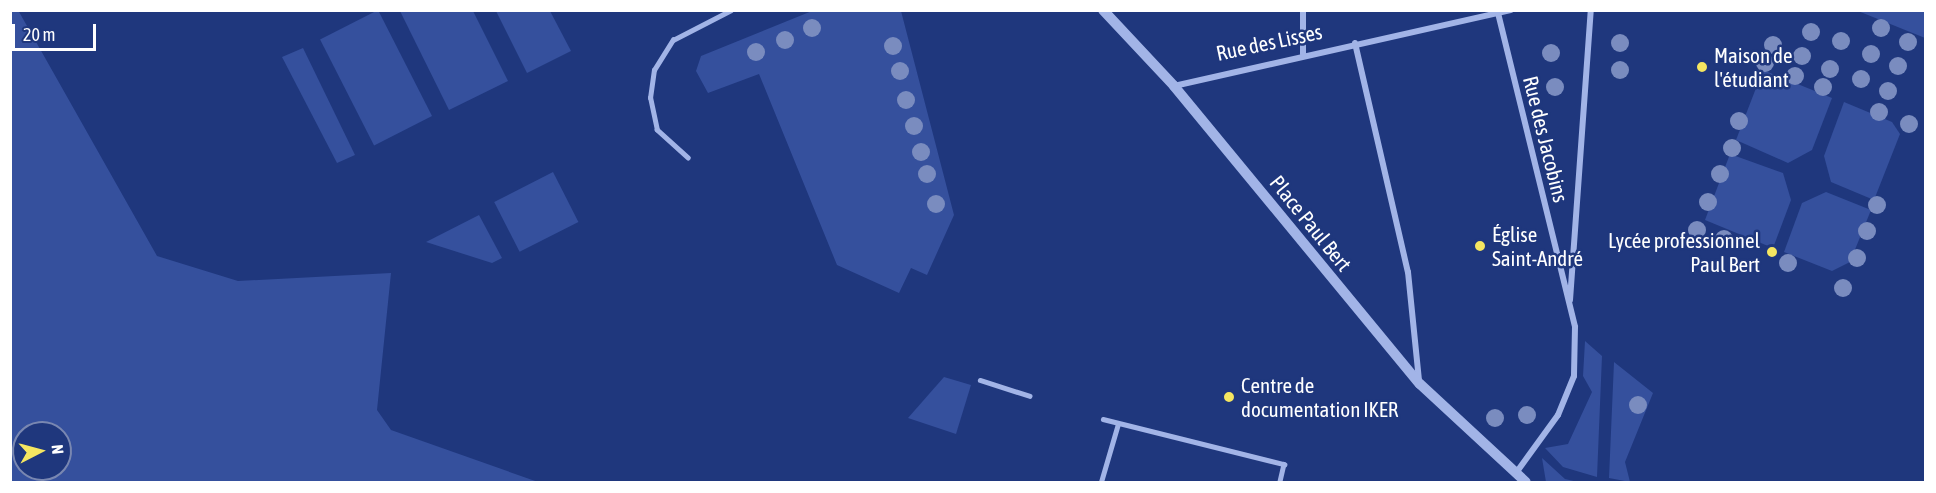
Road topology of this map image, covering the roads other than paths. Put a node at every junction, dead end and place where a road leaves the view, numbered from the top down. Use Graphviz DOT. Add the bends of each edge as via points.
graph roads {
  1 [pos="731,10"];
  2 [pos="1103,10"];
  3 [pos="1303,10"];
  4 [pos="1511,10"];
  5 [pos="1592,10"];
  6 [pos="1498,13"];
  7 [pos="1355,43"];
  8 [pos="1302,54"];
  9 [pos="1174,86"];
  10 [pos="688,158"];
  11 [pos="1570,307"];
  12 [pos="980,380"];
  13 [pos="1420,384"];
  14 [pos="1030,396"];
  15 [pos="1103,419"];
  16 [pos="1118,424"];
  17 [pos="1516,473"];
  18 [pos="1101,483"];
  19 [pos="1280,483"];
  20 [pos="1526,483"];
  1 -- 10 [label="lane" via="673,40 654,70 650,98 657,130"];
  2 -- 9 [label="street"];
  3 -- 8 [label="street"];
  4 -- 6 [label="street, Rue des Lisses"];
  5 -- 11 [label="street"];
  6 -- 7 [label="street, Rue des Lisses"];
  6 -- 11 [label="street, Rue des Jacobins"];
  7 -- 8 [label="street, Rue des Lisses"];
  7 -- 13 [label="street" via="1408,272"];
  8 -- 9 [label="street, Rue des Lisses"];
  9 -- 13 [label="street, Place Paul Bert"];
  11 -- 17 [label="street" via="1574,376 1558,416"];
  12 -- 14 [label="lane"];
  13 -- 17 [label="street, Place Paul Bert"];
  15 -- 16 [label="lane"];
  16 -- 18 [label="lane"];
  16 -- 19 [label="lane" via="1284,464"];
  17 -- 20 [label="street, Place Paul Bert"];
}
